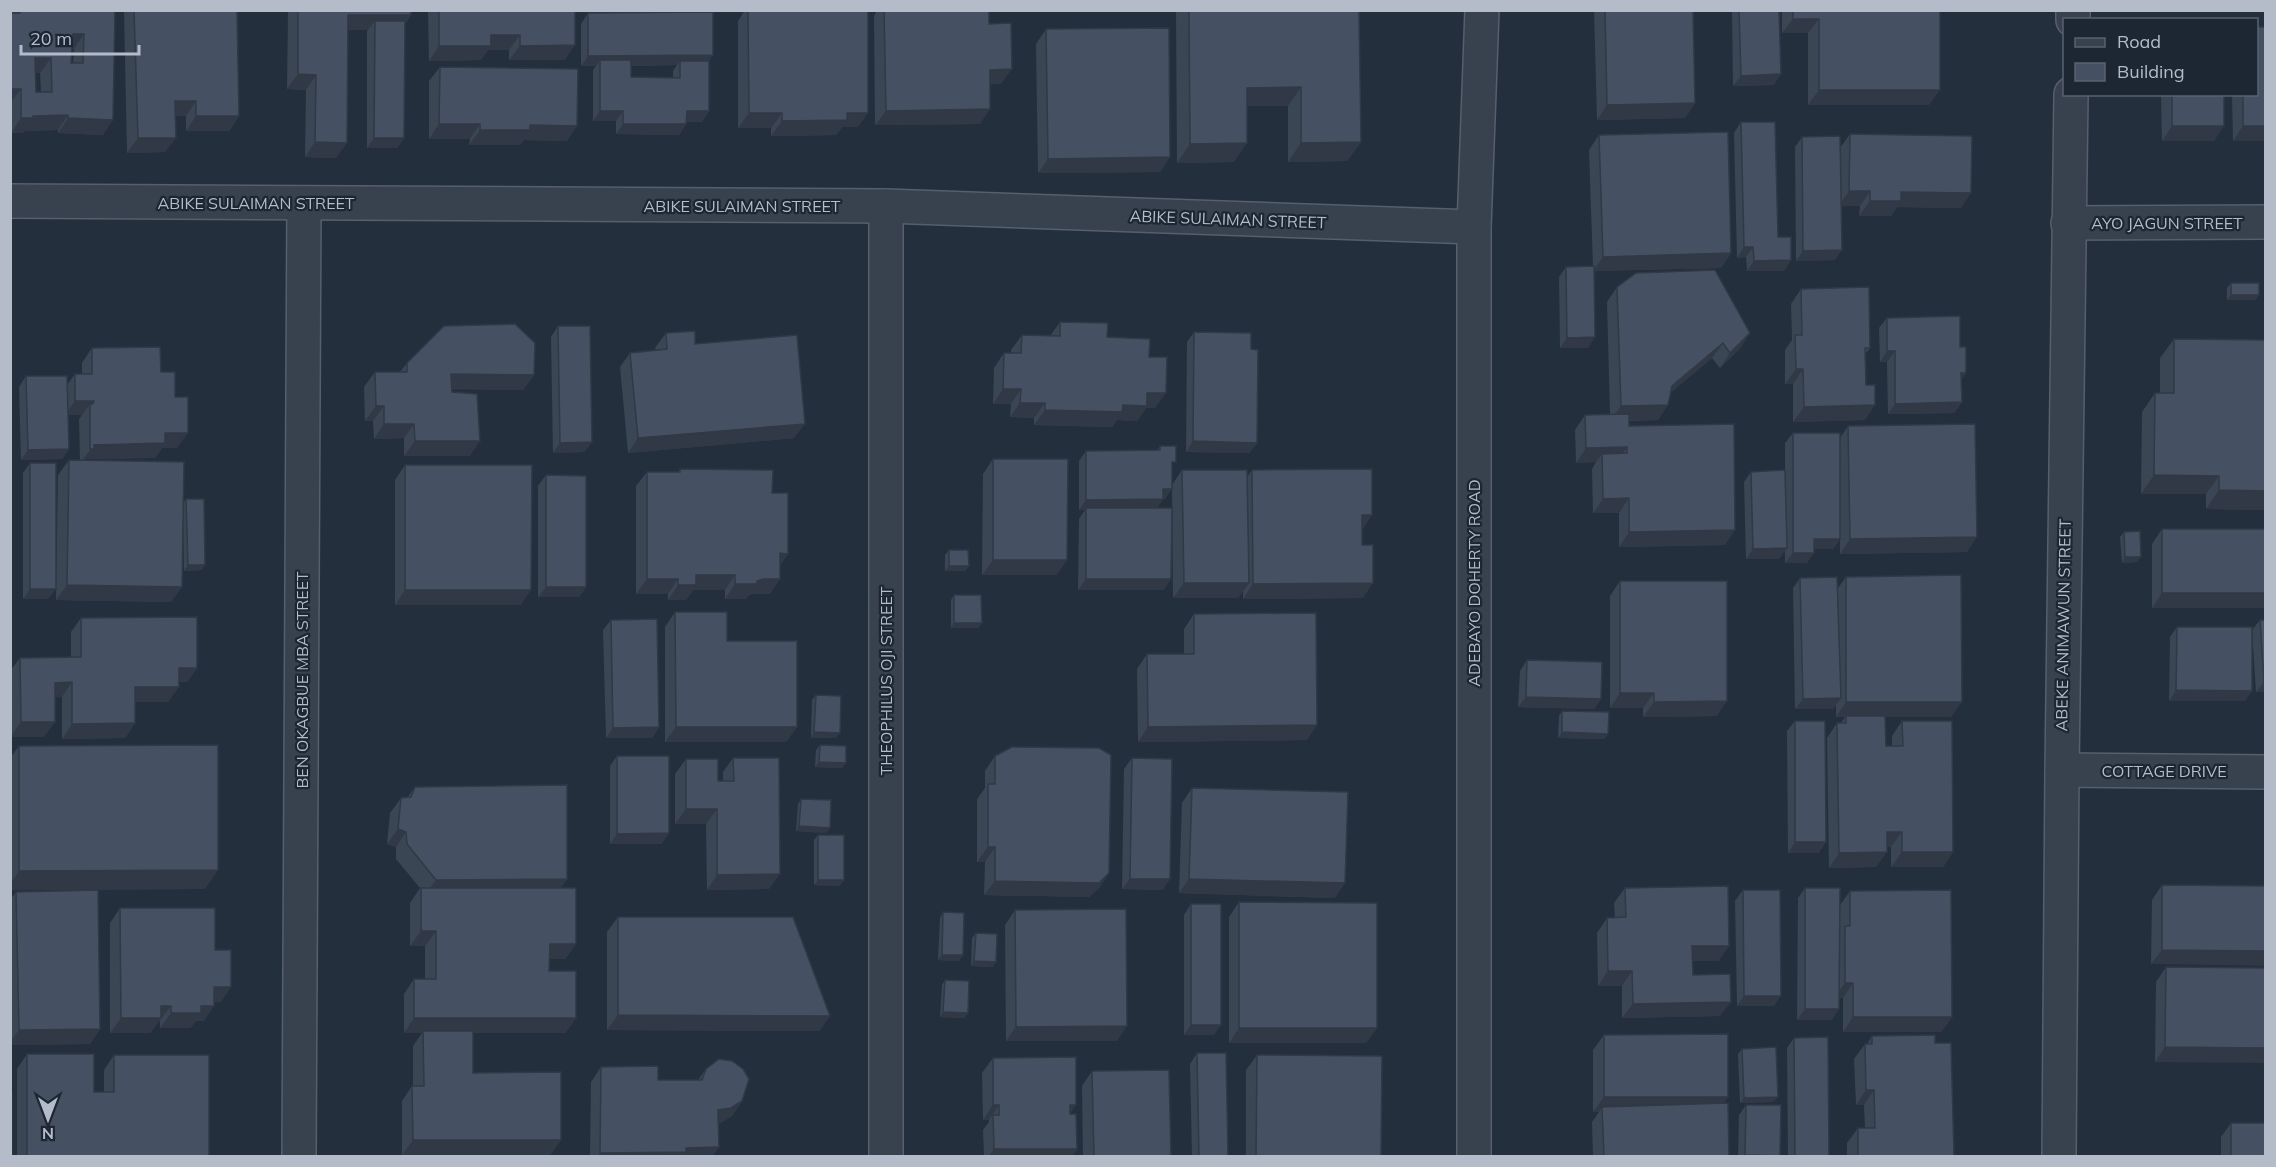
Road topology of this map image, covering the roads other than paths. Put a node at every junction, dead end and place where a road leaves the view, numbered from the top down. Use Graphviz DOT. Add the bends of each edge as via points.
graph roads {
  1 [pos="1482,10"];
  2 [pos="2071,96"];
  3 [pos="10,201"];
  4 [pos="304,203"];
  5 [pos="886,206"];
  6 [pos="2265,222"];
  7 [pos="2068,223"];
  8 [pos="1474,227"];
  9 [pos="2062,770"];
  10 [pos="2265,772"];
  11 [pos="299,1156"];
  12 [pos="886,1156"];
  13 [pos="1474,1156"];
  14 [pos="2060,1156"];
  1 -- 8 [label="street, ADEBAYO DOHERTY ROAD"];
  2 -- 7 [label="street, ABEKE ANIMAWUN STREET"];
  3 -- 4 [label="street, ABIKE SULAIMAN STREET"];
  4 -- 5 [label="street, ABIKE SULAIMAN STREET"];
  4 -- 11 [label="street, BEN OKAGBUE MBA STREET"];
  5 -- 8 [label="street, ABIKE SULAIMAN STREET"];
  5 -- 12 [label="street, THEOPHILUS OJI STREET"];
  6 -- 7 [label="street, AYO JAGUN STREET"];
  7 -- 9 [label="street, ABEKE ANIMAWUN STREET"];
  8 -- 13 [label="street, ADEBAYO DOHERTY ROAD"];
  9 -- 10 [label="street, COTTAGE DRIVE"];
  9 -- 14 [label="street, ABEKE ANIMAWUN STREET"];
}
